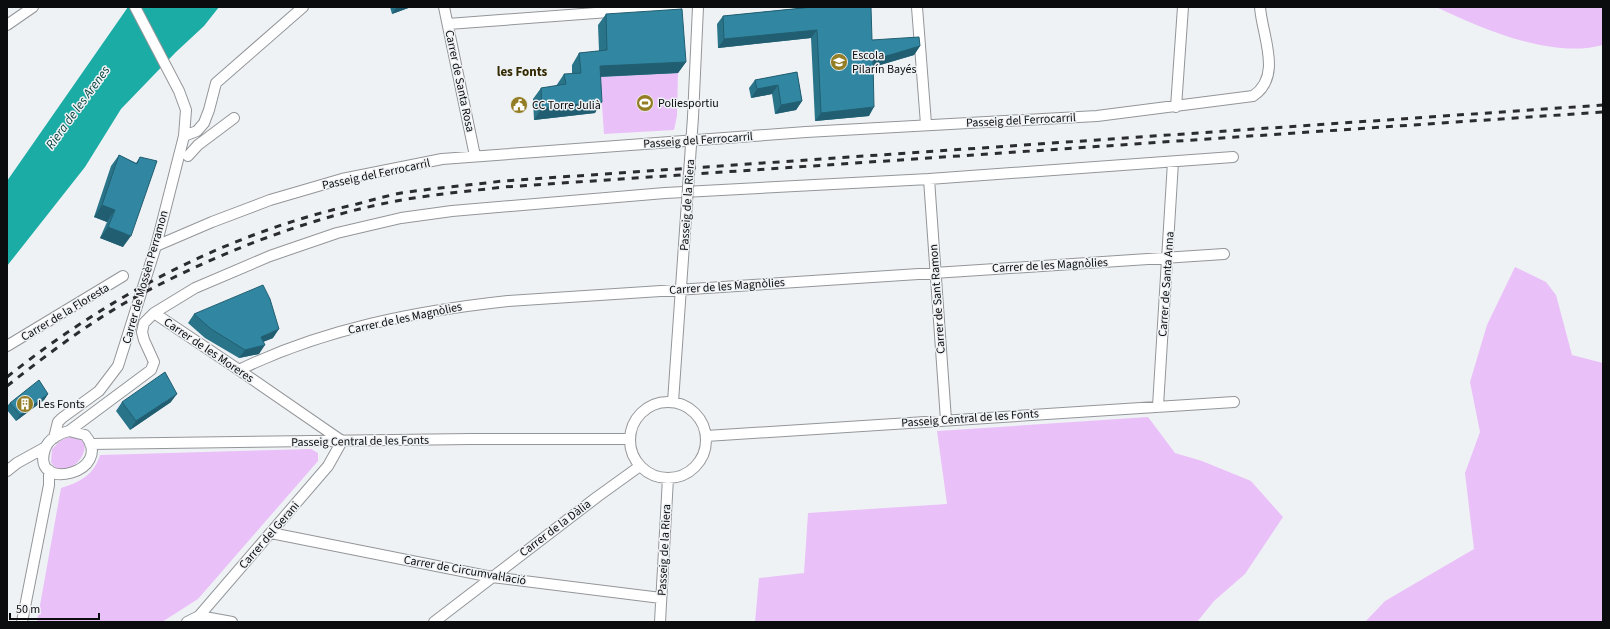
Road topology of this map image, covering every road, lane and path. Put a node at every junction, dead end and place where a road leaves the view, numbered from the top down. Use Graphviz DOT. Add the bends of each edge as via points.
graph roads {
  1 [pos="33,7"];
  2 [pos="135,7"];
  3 [pos="303,7"];
  4 [pos="444,7"];
  5 [pos="676,7"];
  6 [pos="698,7"];
  7 [pos="917,7"];
  8 [pos="1184,7"];
  9 [pos="1260,7"];
  10 [pos="448,24"];
  11 [pos="7,25"];
  12 [pos="1176,107"];
  13 [pos="234,118"];
  14 [pos="926,124"];
  15 [pos="184,136"];
  16 [pos="188,156"];
  17 [pos="475,156"];
  18 [pos="1233,157"];
  19 [pos="1173,162"];
  20 [pos="929,179"];
  21 [pos="156,246"];
  22 [pos="1224,254"];
  23 [pos="1168,258"];
  24 [pos="936,272"];
  25 [pos="123,276"];
  26 [pos="680,290"];
  27 [pos="154,313"];
  28 [pos="7,346"];
  29 [pos="239,370"];
  30 [pos="673,402"];
  31 [pos="1234,402"];
  32 [pos="1158,406"];
  33 [pos="946,420"];
  34 [pos="69,431"];
  35 [pos="706,436"];
  36 [pos="54,438"];
  37 [pos="630,440"];
  38 [pos="342,441"];
  39 [pos="90,444"];
  40 [pos="46,446"];
  41 [pos="640,466"];
  42 [pos="49,470"];
  43 [pos="7,471"];
  44 [pos="668,478"];
  45 [pos="271,533"];
  46 [pos="492,577"];
  47 [pos="661,598"];
  48 [pos="199,616"];
  49 [pos="22,622"];
  50 [pos="187,622"];
  51 [pos="232,622"];
  52 [pos="434,622"];
  53 [pos="660,622"];
  1 -- 11 [label="street"];
  2 -- 15 [label="street, Carrer de Mossèn Perramon" via="179,91 186,110"];
  3 -- 15 [label="street" via="219,79 214,87 204,123 197,131"];
  4 -- 10 [label="street, Carrer de Santa Rosa"];
  5 -- 10 [label="street"];
  6 -- 26 [label="street, Passeig de la Riera, bridge"];
  7 -- 14 [label="street"];
  8 -- 12 [label="street"];
  9 -- 12 [label="street, Passeig del Ferrocarril" via="1269,59 1268,76 1264,86 1252,96"];
  10 -- 17 [label="street, Carrer de Santa Rosa"];
  12 -- 14 [label="street, Passeig del Ferrocarril" via="1097,116"];
  13 -- 16 [label="street" via="198,145"];
  14 -- 17 [label="street, Passeig del Ferrocarril"];
  15 -- 21 [label="street, Carrer de Mossèn Perramon"];
  17 -- 21 [label="street, Passeig del Ferrocarril" via="442,159 342,179 270,200"];
  18 -- 19 [label="street"];
  19 -- 20 [label="street"];
  19 -- 23 [label="street, Carrer de Santa Anna"];
  20 -- 24 [label="street, Carrer de Sant Ramon"];
  20 -- 27 [label="street" via="665,193 452,211 401,218 337,233 270,256 195,288"];
  21 -- 36 [label="street, Carrer de Mossèn Perramon" via="113,376 99,391 58,422"];
  22 -- 23 [label="street, Carrer de les Magnòlies"];
  23 -- 24 [label="street, Carrer de les Magnòlies"];
  23 -- 32 [label="street, Carrer de Santa Anna"];
  24 -- 26 [label="street, Carrer de les Magnòlies"];
  24 -- 33 [label="street, Carrer de Sant Ramon"];
  25 -- 28 [label="street, Carrer de la Floresta"];
  26 -- 29 [label="street, Carrer de les Magnòlies" via="508,301 405,316 341,332 289,349"];
  26 -- 30 [label="street, Passeig de la Riera"];
  27 -- 29 [label="street, Carrer de les Moreres"];
  27 -- 34 [label="street, Carrer de les Moreres" via="144,323 142,332 154,362 151,370"];
  29 -- 38 [label="street, Carrer de les Moreres"];
  30 -- 35 [label="street" via="691,409 699,417"];
  30 -- 37 [label="street" via="657,403 641,413 635,421"];
  31 -- 32 [label="street, Passeig Central de les Fonts"];
  32 -- 33 [label="street, Passeig Central de les Fonts"];
  33 -- 35 [label="street, Passeig Central de les Fonts"];
  34 -- 36 [label="street"];
  34 -- 39 [label="street" via="85,435"];
  35 -- 44 [label="street" via="705,451 698,464 682,476"];
  36 -- 40 [label="street"];
  37 -- 38 [label="street, Passeig Central de les Fonts"];
  37 -- 41 [label="street" via="632,452"];
  38 -- 39 [label="street, Passeig Central de les Fonts"];
  38 -- 45 [label="street, Carrer del Gerani" via="328,466"];
  39 -- 42 [label="street" via="88,460 75,472 58,474"];
  40 -- 42 [label="street" via="44,459"];
  40 -- 43 [label="street"];
  41 -- 44 [label="street" via="650,474"];
  41 -- 46 [label="street, Carrer de la Dàlia"];
  42 -- 49 [label="street" via="48,491"];
  44 -- 47 [label="street, Passeig de la Riera"];
  45 -- 46 [label="street, Carrer de Circumval·lació"];
  45 -- 48 [label="street, Carrer del Gerani"];
  46 -- 47 [label="street, Carrer de Circumval·lació"];
  46 -- 52 [label="street, Carrer de la Dàlia"];
  47 -- 53 [label="street, Passeig de la Riera"];
  48 -- 50 [label="street, Carrer del Gerani"];
  48 -- 51 [label="street"];
}
